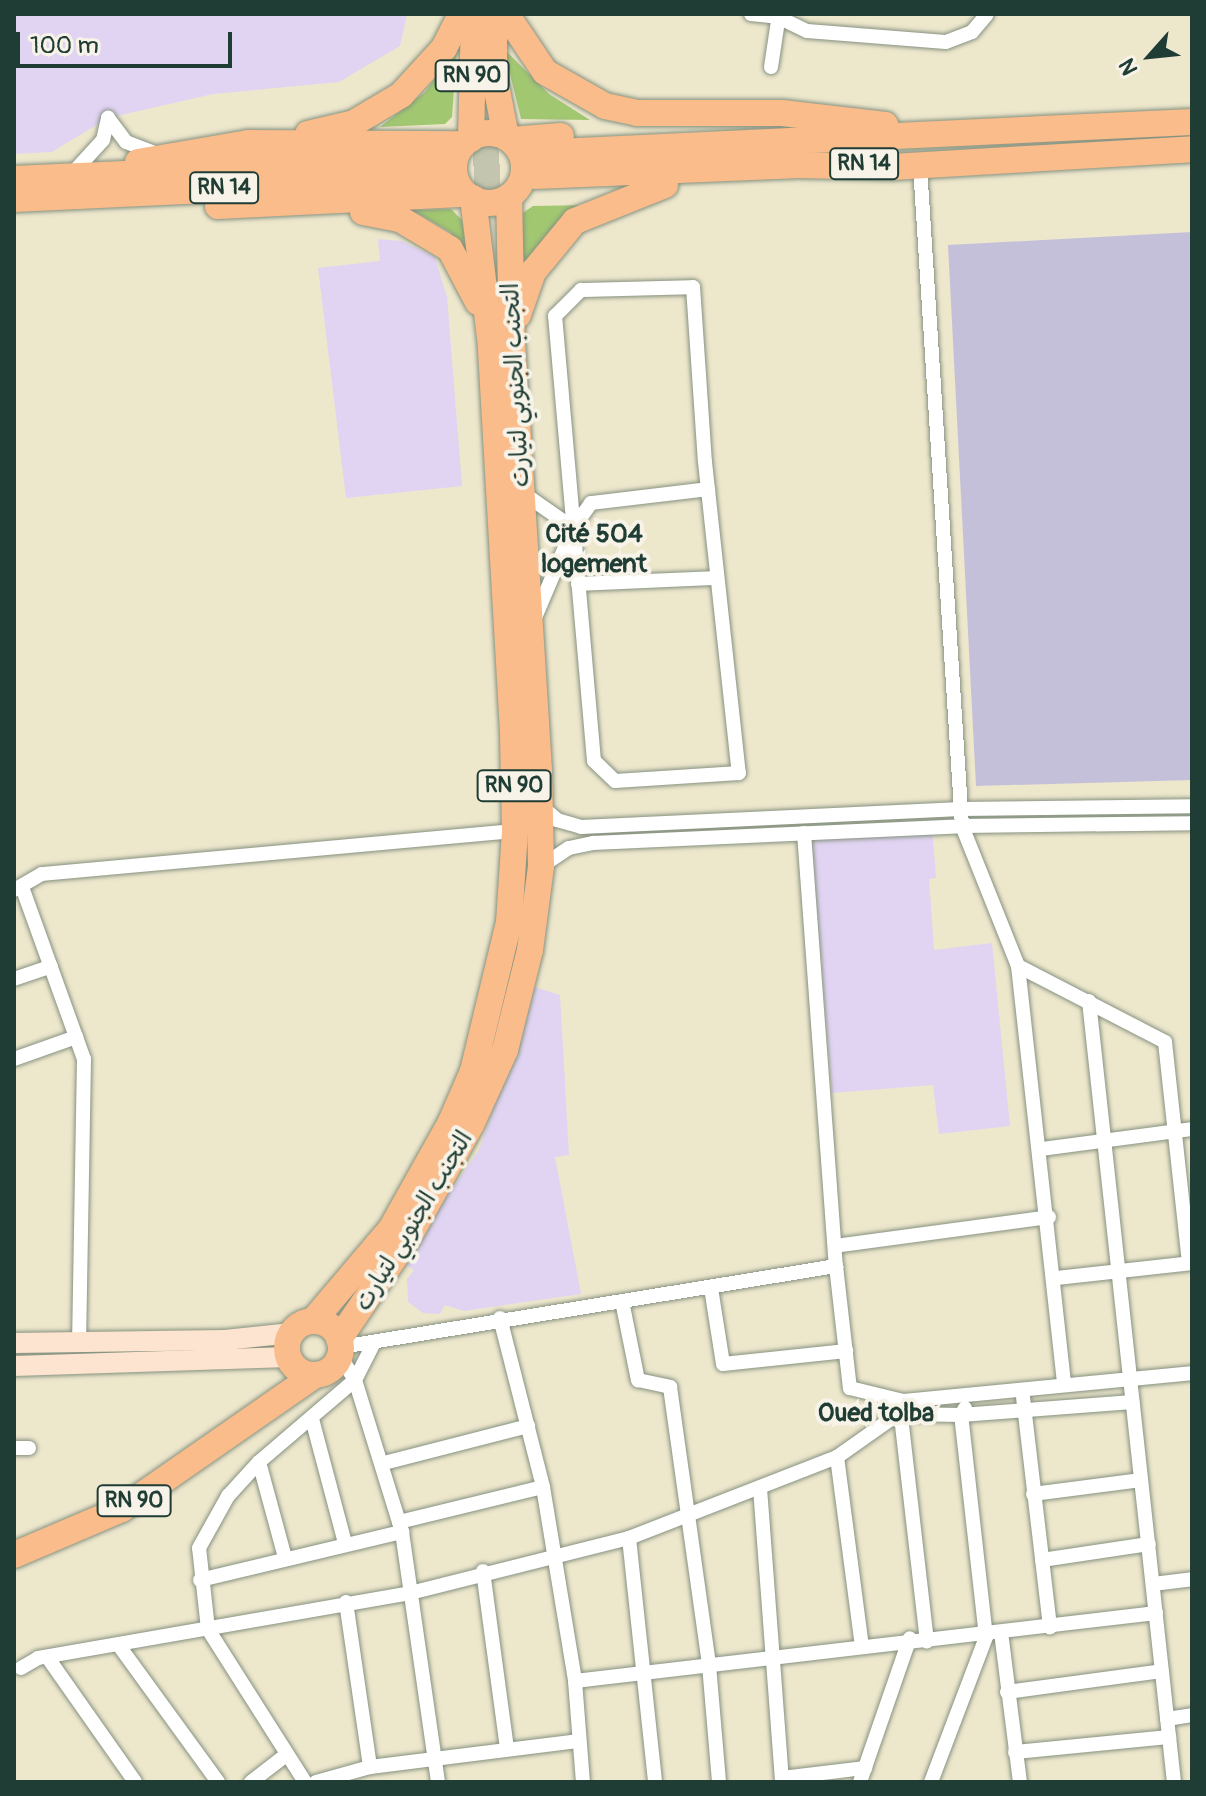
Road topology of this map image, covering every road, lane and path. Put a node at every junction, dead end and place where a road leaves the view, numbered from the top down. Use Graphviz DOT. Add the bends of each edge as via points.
graph roads {
  1 [pos="461,14"];
  2 [pos="474,14"];
  3 [pos="494,14"];
  4 [pos="506,14"];
  5 [pos="751,14"];
  6 [pos="987,14"];
  7 [pos="779,15"];
  8 [pos="771,67"];
  9 [pos="1192,122"];
  10 [pos="916,132"];
  11 [pos="508,139"];
  12 [pos="468,141"];
  13 [pos="248,143"];
  14 [pos="1192,149"];
  15 [pos="171,154"];
  16 [pos="920,166"];
  17 [pos="892,167"];
  18 [pos="434,169"];
  19 [pos="14,179"];
  20 [pos="524,179"];
  21 [pos="71,185"];
  22 [pos="665,185"];
  23 [pos="469,196"];
  24 [pos="14,199"];
  25 [pos="255,205"];
  26 [pos="501,338"];
  27 [pos="708,489"];
  28 [pos="523,493"];
  29 [pos="573,528"];
  30 [pos="717,578"];
  31 [pos="578,584"];
  32 [pos="531,628"];
  33 [pos="538,803"];
  34 [pos="1192,806"];
  35 [pos="961,809"];
  36 [pos="1192,823"];
  37 [pos="962,826"];
  38 [pos="515,831"];
  39 [pos="804,833"];
  40 [pos="541,866"];
  41 [pos="18,888"];
  42 [pos="51,966"];
  43 [pos="1018,966"];
  44 [pos="14,979"];
  45 [pos="1089,1001"];
  46 [pos="76,1037"];
  47 [pos="14,1059"];
  48 [pos="1192,1129"];
  49 [pos="1174,1132"];
  50 [pos="1102,1142"];
  51 [pos="1042,1149"];
  52 [pos="1049,1217"];
  53 [pos="835,1246"];
  54 [pos="1190,1263"];
  55 [pos="836,1266"];
  56 [pos="1116,1273"];
  57 [pos="1057,1278"];
  58 [pos="711,1288"];
  59 [pos="622,1301"];
  60 [pos="500,1318"];
  61 [pos="79,1342"];
  62 [pos="14,1343"];
  63 [pos="372,1346"];
  64 [pos="340,1347"];
  65 [pos="300,1350"];
  66 [pos="846,1351"];
  67 [pos="14,1366"];
  68 [pos="1192,1373"];
  69 [pos="1128,1377"];
  70 [pos="355,1380"];
  71 [pos="1064,1384"];
  72 [pos="1024,1388"];
  73 [pos="973,1394"];
  74 [pos="1133,1402"];
  75 [pos="900,1407"];
  76 [pos="1022,1407"];
  77 [pos="961,1415"];
  78 [pos="312,1419"];
  79 [pos="528,1426"];
  80 [pos="837,1457"];
  81 [pos="259,1462"];
  82 [pos="384,1463"];
  83 [pos="1141,1480"];
  84 [pos="543,1487"];
  85 [pos="760,1488"];
  86 [pos="1033,1494"];
  87 [pos="690,1516"];
  88 [pos="400,1527"];
  89 [pos="629,1538"];
  90 [pos="345,1543"];
  91 [pos="1149,1544"];
  92 [pos="14,1555"];
  93 [pos="285,1558"];
  94 [pos="553,1558"];
  95 [pos="1042,1560"];
  96 [pos="483,1571"];
  97 [pos="1192,1579"];
  98 [pos="200,1580"];
  99 [pos="1153,1584"];
  100 [pos="410,1593"];
  101 [pos="346,1602"];
  102 [pos="1156,1613"];
  103 [pos="1050,1627"];
  104 [pos="208,1629"];
  105 [pos="994,1634"];
  106 [pos="910,1638"];
  107 [pos="927,1641"];
  108 [pos="862,1646"];
  109 [pos="120,1647"];
  110 [pos="48,1658"];
  111 [pos="771,1658"];
  112 [pos="709,1665"];
  113 [pos="21,1668"];
  114 [pos="1162,1671"];
  115 [pos="644,1677"];
  116 [pos="575,1681"];
  117 [pos="1007,1692"];
  118 [pos="1192,1715"];
  119 [pos="1167,1719"];
  120 [pos="1169,1737"];
  121 [pos="579,1741"];
  122 [pos="507,1748"];
  123 [pos="286,1755"];
  124 [pos="1015,1759"];
  125 [pos="433,1760"];
  126 [pos="370,1767"];
  127 [pos="863,1775"];
  128 [pos="782,1780"];
  129 [pos="135,1782"];
  130 [pos="218,1782"];
  131 [pos="251,1782"];
  132 [pos="305,1782"];
  133 [pos="316,1782"];
  134 [pos="438,1782"];
  135 [pos="583,1782"];
  136 [pos="655,1782"];
  137 [pos="719,1782"];
  138 [pos="931,1782"];
  139 [pos="1009,1782"];
  140 [pos="1020,1782"];
  141 [pos="1174,1782"];
  1 -- 13 [label="highway" via="422,75 378,111 332,129"];
  2 -- 12 [label="highway, RN 90"];
  3 -- 11 [label="highway, RN 90" via="494,75"];
  4 -- 10 [label="highway" via="545,72 605,106 637,113 782,113"];
  5 -- 7 [label="street"];
  6 -- 7 [label="street" via="972,32 946,42 807,31"];
  7 -- 8 [label="street"];
  9 -- 10 [label="highway, RN 14"];
  10 -- 11 [label="highway" via="762,125"];
  10 -- 20 [label="highway, RN 14"];
  11 -- 12 [label="highway" via="488,133"];
  11 -- 20 [label="highway" via="524,163"];
  12 -- 13 [label="highway"];
  12 -- 23 [label="highway" via="455,174"];
  13 -- 15 [label="highway"];
  14 -- 16 [label="highway, RN 14"];
  15 -- 21 [label="highway"];
  15 -- 21 [label="street" via="144,153 126,142 108,118 103,140"];
  16 -- 17 [label="highway, RN 14"];
  16 -- 35 [label="street"];
  17 -- 20 [label="highway, RN 14" via="794,165"];
  17 -- 22 [label="highway"];
  18 -- 21 [label="highway, RN 14"];
  19 -- 21 [label="highway, RN 14"];
  20 -- 22 [label="highway"];
  20 -- 23 [label="highway" via="491,203"];
  20 -- 26 [label="highway, التجنب الجنوبي لتيارت / RN 90"];
  21 -- 24 [label="highway, RN 14"];
  21 -- 25 [label="highway" via="124,207"];
  22 -- 26 [label="highway" via="575,221 533,272"];
  23 -- 25 [label="highway"];
  23 -- 26 [label="highway, التجنب الجنوبي لتيارت / RN 90"];
  25 -- 26 [label="highway" via="379,213 427,232 450,249 466,271"];
  26 -- 28 [label="highway, التجنب الجنوبي لتيارت / RN 90"];
  26 -- 38 [label="highway, التجنب الجنوبي لتيارت / RN 90"];
  27 -- 29 [label="street" via="591,503"];
  27 -- 29 [label="street" via="693,287 581,290 555,316"];
  27 -- 30 [label="street"];
  28 -- 29 [label="street"];
  28 -- 32 [label="highway, التجنب الجنوبي لتيارت / RN 90"];
  29 -- 31 [label="street"];
  29 -- 32 [label="street"];
  30 -- 31 [label="street"];
  30 -- 31 [label="street" via="739,773 615,781 594,761"];
  32 -- 33 [label="highway, التجنب الجنوبي لتيارت / RN 90"];
  33 -- 35 [label="street" via="557,820 581,827"];
  33 -- 40 [label="highway, التجنب الجنوبي لتيارت / RN 90"];
  34 -- 35 [label="street"];
  35 -- 37 [label="street"];
  36 -- 37 [label="street"];
  37 -- 39 [label="street"];
  37 -- 43 [label="street"];
  38 -- 41 [label="street" via="42,874"];
  38 -- 65 [label="highway, التجنب الجنوبي لتيارت / RN 90" via="503,960 473,1071 391,1229"];
  39 -- 40 [label="street" via="585,844"];
  39 -- 53 [label="street"];
  40 -- 64 [label="highway, التجنب الجنوبي لتيارت / RN 90" via="530,950 505,1050 442,1182"];
  41 -- 42 [label="street"];
  42 -- 44 [label="street"];
  42 -- 46 [label="street"];
  43 -- 45 [label="street"];
  43 -- 51 [label="street"];
  45 -- 49 [label="street" via="1165,1042"];
  45 -- 50 [label="street"];
  46 -- 47 [label="street"];
  46 -- 61 [label="street" via="84,1059"];
  48 -- 49 [label="street"];
  49 -- 50 [label="street"];
  49 -- 54 [label="street"];
  50 -- 51 [label="street"];
  50 -- 56 [label="street"];
  51 -- 52 [label="street"];
  52 -- 53 [label="street"];
  52 -- 57 [label="street"];
  53 -- 55 [label="street"];
  54 -- 56 [label="street"];
  55 -- 58 [label="street"];
  55 -- 66 [label="street"];
  56 -- 57 [label="street"];
  56 -- 69 [label="street"];
  57 -- 71 [label="street"];
  58 -- 59 [label="street"];
  58 -- 66 [label="street" via="723,1364"];
  59 -- 60 [label="street"];
  59 -- 87 [label="street" via="638,1380 670,1387"];
  60 -- 63 [label="street"];
  60 -- 79 [label="street"];
  61 -- 62 [label="street"];
  61 -- 65 [label="street"];
  63 -- 64 [label="street"];
  63 -- 70 [label="street"];
  64 -- 65 [label="highway, التجنب الجنوبي لتيارت" via="331,1369"];
  64 -- 65 [label="highway" via="326,1324"];
  64 -- 70 [label="street"];
  65 -- 67 [label="street"];
  65 -- 92 [label="highway, RN 90" via="242,1426 122,1509"];
  66 -- 75 [label="street" via="850,1388"];
  68 -- 69 [label="street"];
  69 -- 71 [label="street"];
  69 -- 74 [label="street"];
  70 -- 78 [label="street"];
  70 -- 82 [label="street"];
  71 -- 72 [label="street"];
  72 -- 73 [label="street"];
  72 -- 76 [label="street"];
  73 -- 75 [label="street"];
  73 -- 77 [label="street"];
  74 -- 76 [label="street"];
  74 -- 83 [label="street"];
  75 -- 77 [label="street"];
  75 -- 80 [label="street"];
  75 -- 107 [label="street"];
  76 -- 77 [label="street"];
  76 -- 86 [label="street"];
  77 -- 105 [label="street"];
  78 -- 81 [label="street"];
  78 -- 90 [label="street"];
  79 -- 82 [label="street"];
  79 -- 84 [label="street"];
  80 -- 85 [label="street"];
  80 -- 108 [label="street"];
  81 -- 93 [label="street"];
  81 -- 98 [label="street" via="204,1532"];
  82 -- 88 [label="street"];
  83 -- 86 [label="street"];
  83 -- 91 [label="street"];
  84 -- 88 [label="street"];
  84 -- 94 [label="street"];
  85 -- 87 [label="street"];
  85 -- 111 [label="street"];
  86 -- 95 [label="street"];
  87 -- 89 [label="street"];
  87 -- 112 [label="street"];
  88 -- 90 [label="street"];
  88 -- 100 [label="street"];
  89 -- 94 [label="street"];
  89 -- 115 [label="street"];
  90 -- 93 [label="street"];
  91 -- 95 [label="street"];
  91 -- 99 [label="street"];
  93 -- 98 [label="street"];
  94 -- 96 [label="street"];
  94 -- 116 [label="street"];
  95 -- 103 [label="street"];
  96 -- 100 [label="street"];
  96 -- 122 [label="street"];
  97 -- 99 [label="street"];
  98 -- 104 [label="street"];
  99 -- 102 [label="street"];
  100 -- 101 [label="street"];
  100 -- 125 [label="street"];
  101 -- 104 [label="street"];
  101 -- 126 [label="street"];
  102 -- 103 [label="street"];
  102 -- 114 [label="street"];
  103 -- 105 [label="street"];
  104 -- 109 [label="street"];
  104 -- 123 [label="street"];
  105 -- 107 [label="street"];
  105 -- 117 [label="street"];
  105 -- 138 [label="street"];
  106 -- 107 [label="street"];
  106 -- 108 [label="street"];
  106 -- 127 [label="street"];
  108 -- 111 [label="street"];
  109 -- 110 [label="street"];
  109 -- 130 [label="street"];
  110 -- 113 [label="street"];
  110 -- 129 [label="street"];
  111 -- 112 [label="street"];
  111 -- 128 [label="street"];
  112 -- 115 [label="street"];
  112 -- 137 [label="street"];
  114 -- 117 [label="street"];
  114 -- 119 [label="street"];
  115 -- 116 [label="street"];
  115 -- 136 [label="street"];
  116 -- 121 [label="street"];
  117 -- 124 [label="street"];
  118 -- 119 [label="street"];
  119 -- 120 [label="street"];
  120 -- 124 [label="street"];
  120 -- 141 [label="street"];
  121 -- 122 [label="street"];
  121 -- 135 [label="street"];
  122 -- 125 [label="street"];
  123 -- 131 [label="street"];
  123 -- 132 [label="street"];
  124 -- 139 [label="street"];
  124 -- 140 [label="street"];
  125 -- 126 [label="street"];
  125 -- 134 [label="street"];
  126 -- 133 [label="street"];
  127 -- 128 [label="street"];
}
